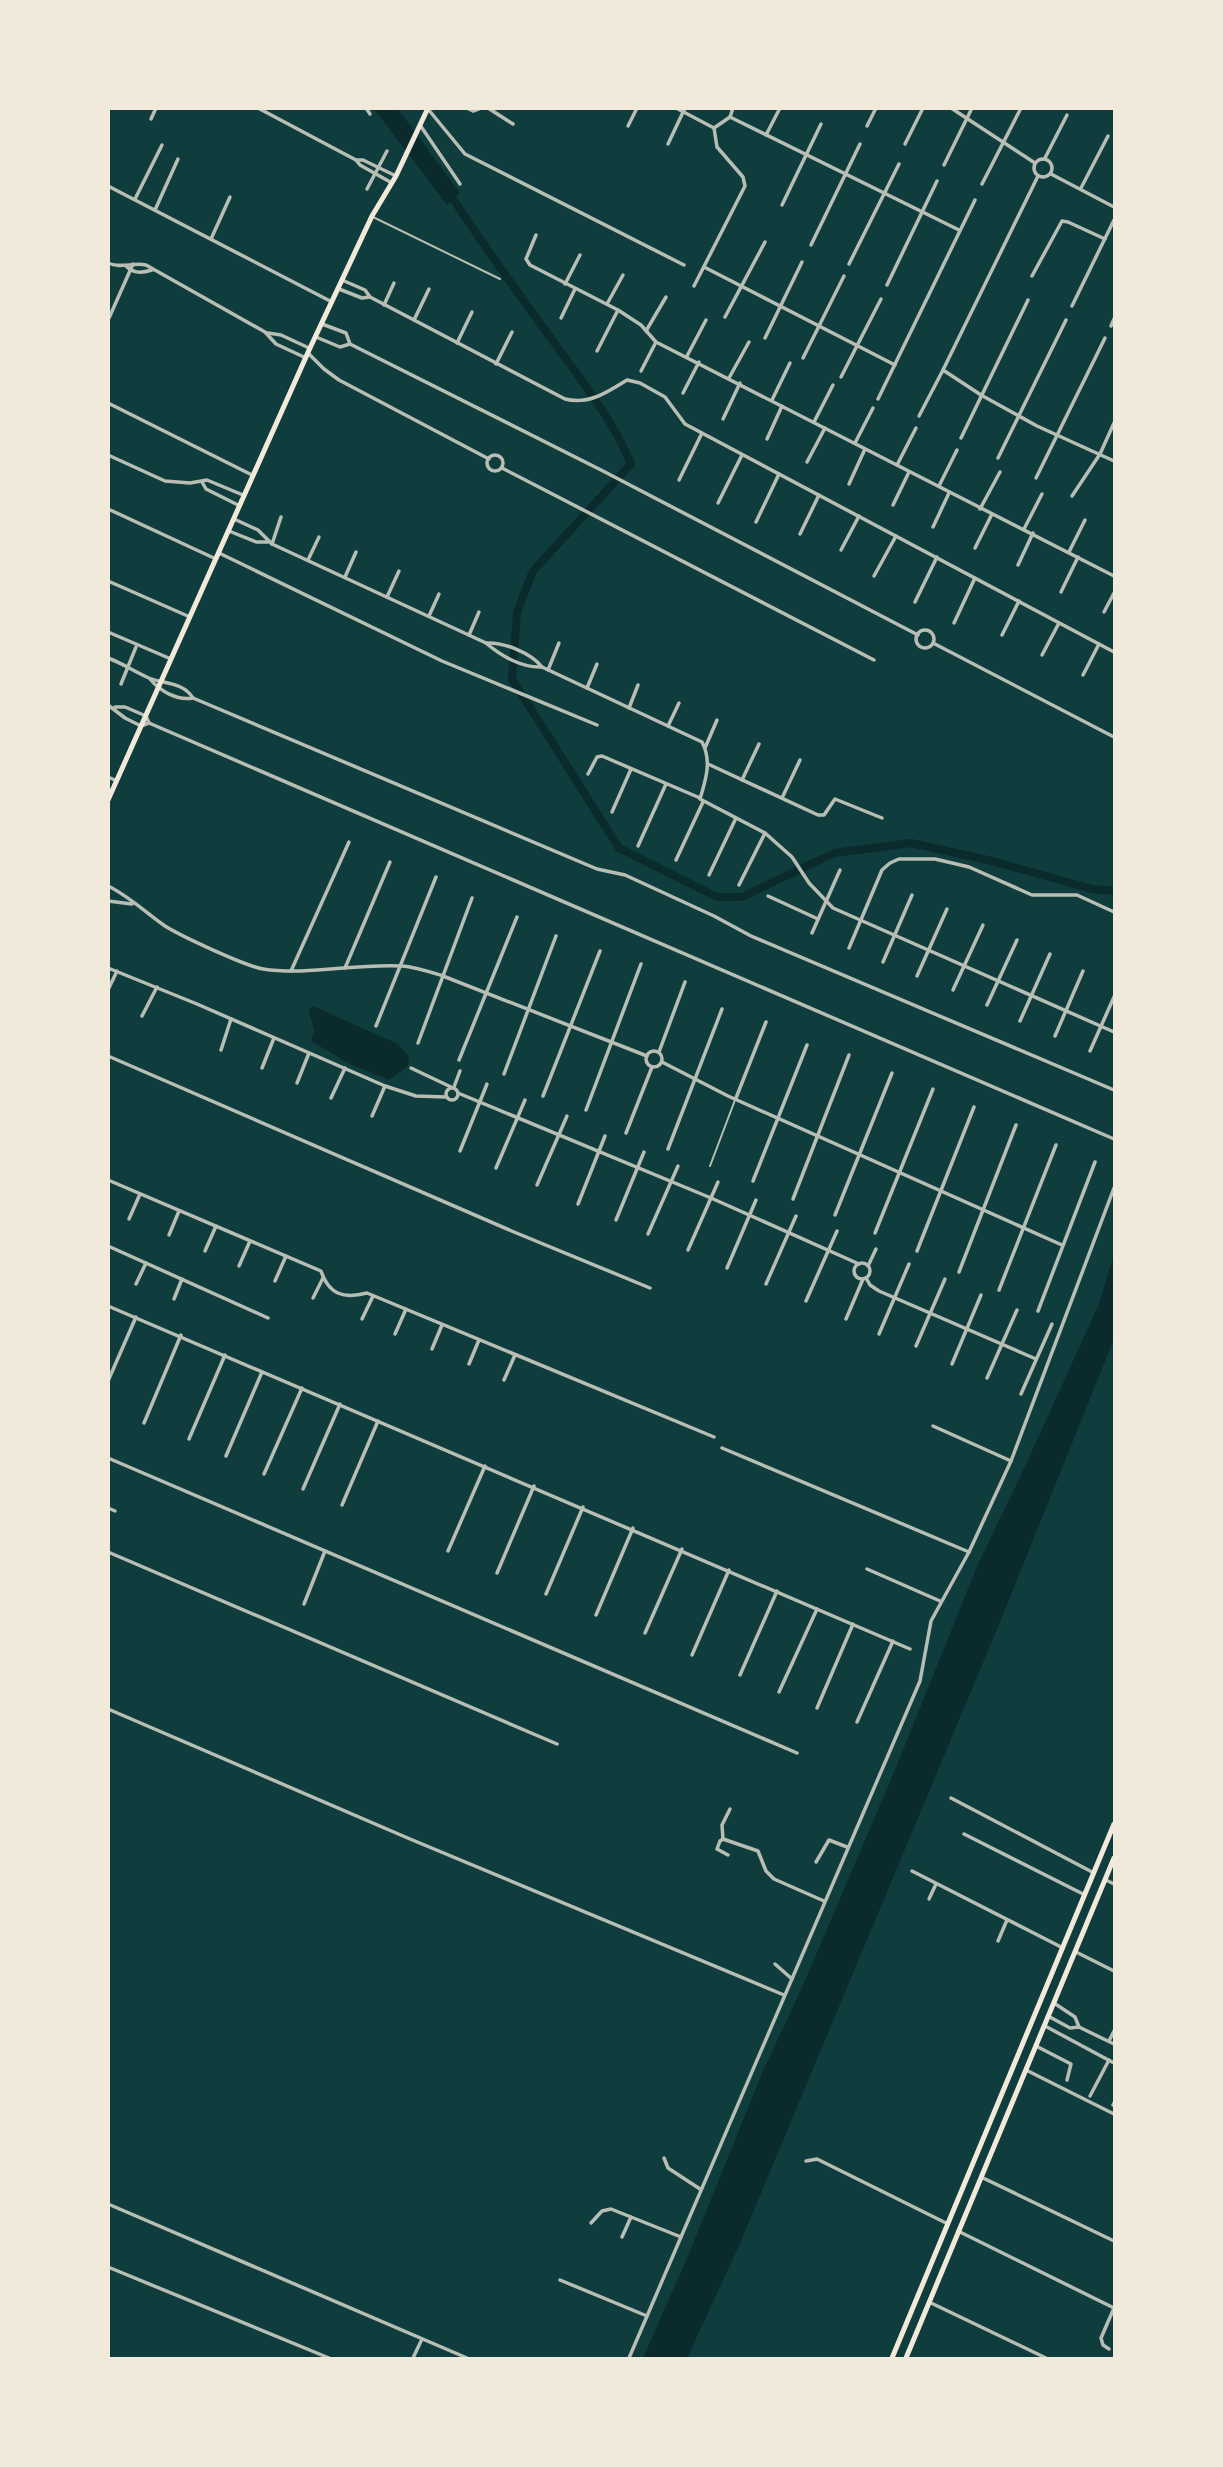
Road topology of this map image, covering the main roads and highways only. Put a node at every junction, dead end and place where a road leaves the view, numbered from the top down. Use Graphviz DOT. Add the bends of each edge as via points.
graph roads {
  1 [pos="428,109"];
  2 [pos="108,800"];
  3 [pos="1115,1824"];
  4 [pos="1115,1858"];
  5 [pos="892,2358"];
  6 [pos="906,2358"];
  1 -- 2 [label="main road" via="321,324"];
  3 -- 5 [label="main road"];
  4 -- 6 [label="main road"];
}
